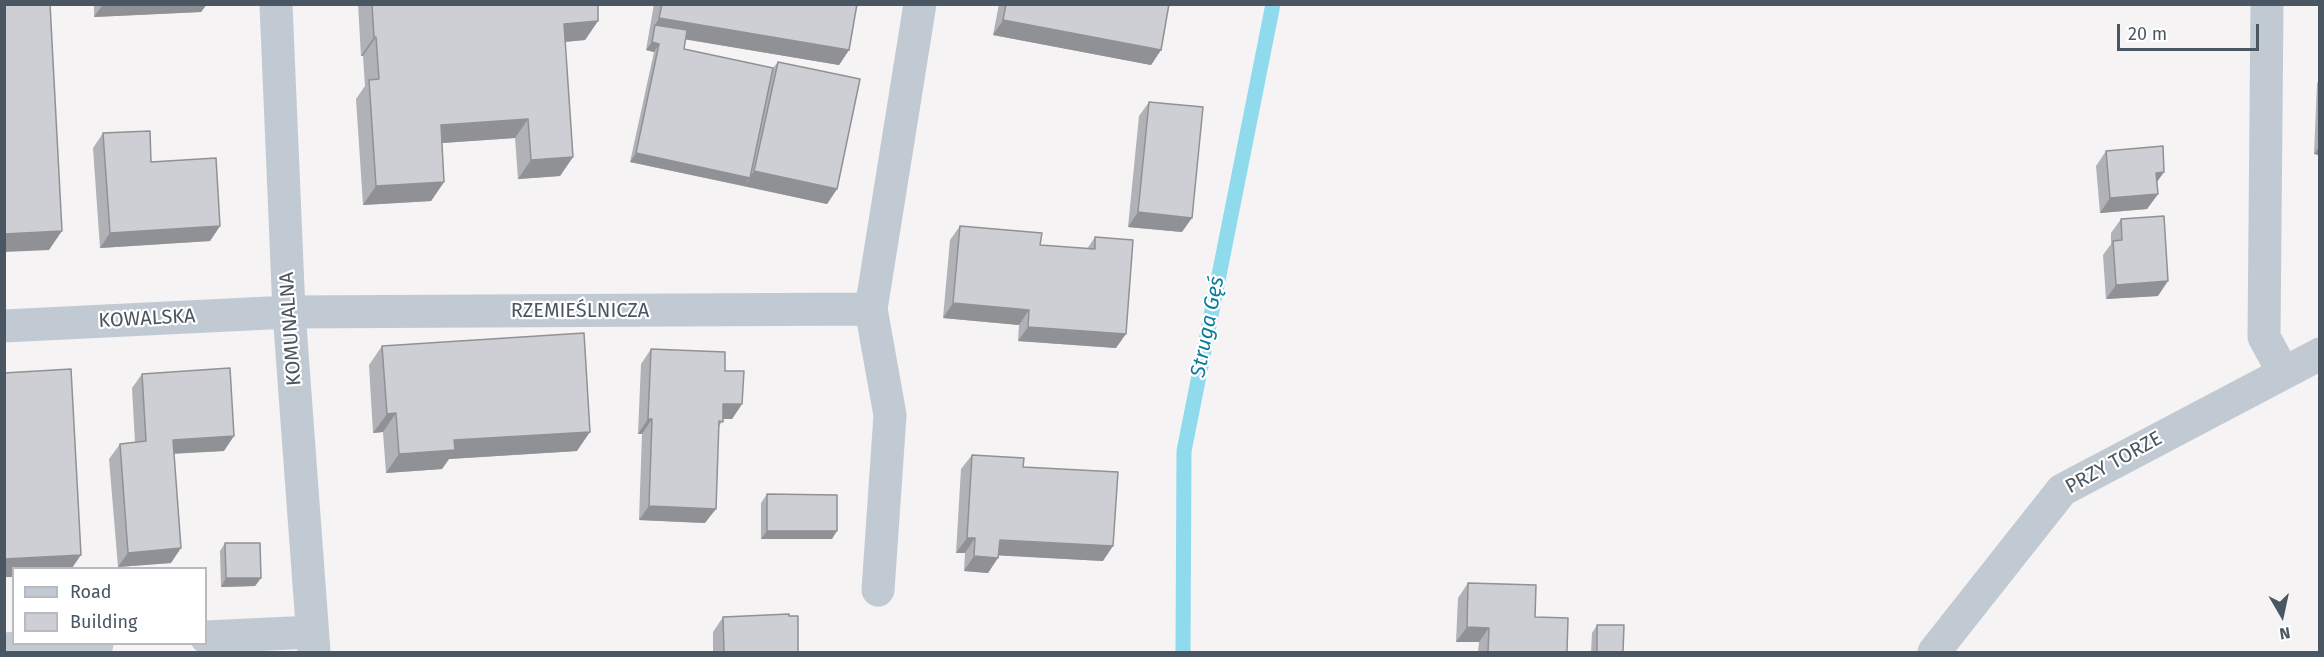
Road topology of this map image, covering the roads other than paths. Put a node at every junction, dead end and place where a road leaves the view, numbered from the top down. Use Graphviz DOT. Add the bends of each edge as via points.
graph roads {
  1 [pos="276,4"];
  2 [pos="920,4"];
  3 [pos="2267,4"];
  4 [pos="871,309"];
  5 [pos="289,312"];
  6 [pos="4,326"];
  7 [pos="2319,354"];
  8 [pos="2283,372"];
  9 [pos="878,590"];
  10 [pos="207,638"];
  11 [pos="313,642"];
  12 [pos="78,645"];
  13 [pos="4,649"];
  14 [pos="1934,652"];
  1 -- 5 [label="street, KOMUNALNA"];
  2 -- 4 [label="street"];
  3 -- 8 [label="street" via="2264,337"];
  4 -- 5 [label="street, RZEMIEŚLNICZA"];
  4 -- 9 [label="street" via="890,415"];
  5 -- 6 [label="street, KOWALSKA"];
  5 -- 11 [label="street, KOMUNALNA"];
  7 -- 8 [label="street, PRZY TORZE"];
  8 -- 14 [label="street, PRZY TORZE" via="2062,489"];
  10 -- 11 [label="street"];
  12 -- 13 [label="street"];
}
